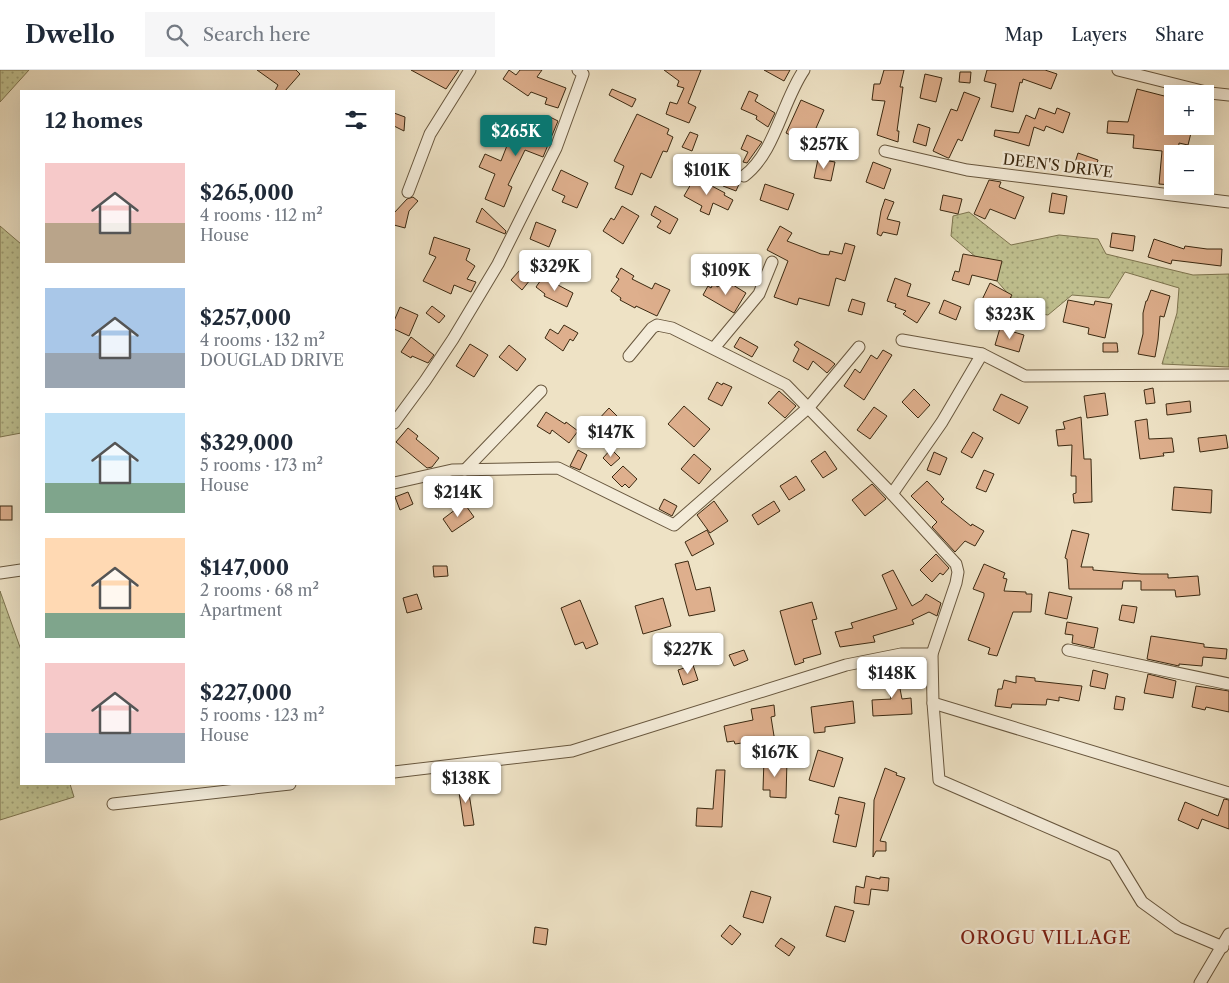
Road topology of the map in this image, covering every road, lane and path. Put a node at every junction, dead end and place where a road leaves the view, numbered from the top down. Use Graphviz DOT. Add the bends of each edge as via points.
graph roads {
  1 [pos="470,70"];
  2 [pos="804,70"];
  3 [pos="1118,70"];
  4 [pos="582,71"];
  5 [pos="1229,95"];
  6 [pos="885,151"];
  7 [pos="744,176"];
  8 [pos="408,192"];
  9 [pos="1229,202"];
  10 [pos="772,262"];
  11 [pos="902,340"];
  12 [pos="858,347"];
  13 [pos="714,348"];
  14 [pos="982,354"];
  15 [pos="629,356"];
  16 [pos="1229,375"];
  17 [pos="541,391"];
  18 [pos="809,407"];
  19 [pos="395,422"];
  20 [pos="466,470"];
  21 [pos="395,483"];
  22 [pos="892,494"];
  23 [pos="20,570"];
  24 [pos="0,573"];
  25 [pos="1068,650"];
  26 [pos="932,654"];
  27 [pos="1229,684"];
  28 [pos="933,703"];
  29 [pos="395,772"];
  30 [pos="281,785"];
  31 [pos="1229,793"];
  32 [pos="113,804"];
  33 [pos="1229,934"];
  34 [pos="1223,946"];
  35 [pos="1200,983"];
  1 -- 8 [label="street" via="430,134"];
  2 -- 7 [label="street" via="767,147 754,168"];
  3 -- 5 [label="street"];
  4 -- 19 [label="street" via="556,148 498,264 448,346"];
  6 -- 9 [label="street, DEEN'S DRIVE" via="967,170"];
  10 -- 13 [label="street" via="759,294"];
  11 -- 14 [label="street"];
  12 -- 18 [label="street"];
  13 -- 15 [label="street" via="672,328 658,325"];
  13 -- 18 [label="street" via="786,385"];
  14 -- 16 [label="street" via="1025,376"];
  14 -- 22 [label="street" via="942,422"];
  17 -- 20 [label="street"];
  18 -- 20 [label="street" via="674,525 558,468"];
  18 -- 22 [label="street"];
  20 -- 21 [label="street"];
  22 -- 26 [label="street" via="956,564 958,572"];
  23 -- 24 [label="street"];
  25 -- 27 [label="street"];
  26 -- 28 [label="street"];
  26 -- 29 [label="street" via="901,654 846,665 572,751"];
  28 -- 31 [label="street"];
  28 -- 34 [label="street" via="939,780 1114,856 1142,902 1178,928"];
  30 -- 32 [label="street"];
  33 -- 34 [label="street"];
  34 -- 35 [label="street"];
}
